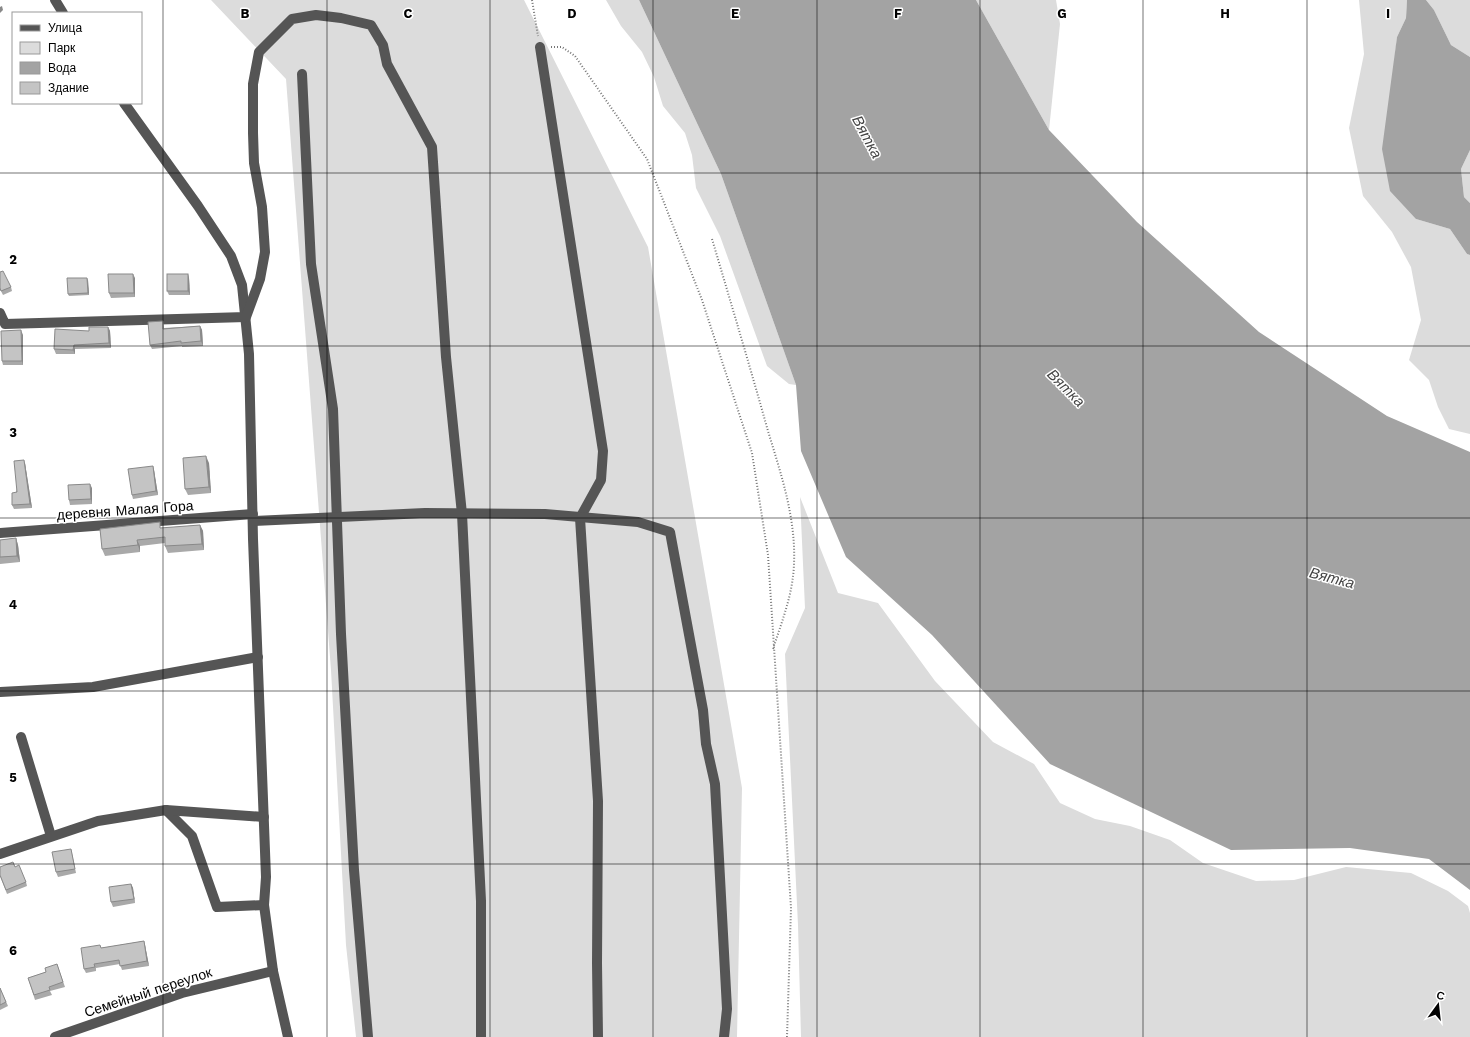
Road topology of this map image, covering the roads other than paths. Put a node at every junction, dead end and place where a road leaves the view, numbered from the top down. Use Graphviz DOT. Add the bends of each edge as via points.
graph roads {
  1 [pos="55,0"];
  2 [pos="62,12"];
  3 [pos="540,47"];
  4 [pos="302,74"];
  5 [pos="125,104"];
  6 [pos="0,313"];
  7 [pos="246,317"];
  8 [pos="3,324"];
  9 [pos="462,514"];
  10 [pos="253,518"];
  11 [pos="336,518"];
  12 [pos="580,518"];
  13 [pos="0,534"];
  14 [pos="258,657"];
  15 [pos="0,692"];
  16 [pos="21,737"];
  17 [pos="166,810"];
  18 [pos="264,817"];
  19 [pos="51,836"];
  20 [pos="0,854"];
  21 [pos="264,905"];
  22 [pos="273,971"];
  23 [pos="55,1037"];
  24 [pos="288,1037"];
  25 [pos="368,1037"];
  26 [pos="481,1037"];
  27 [pos="598,1037"];
  28 [pos="724,1037"];
  1 -- 2 [label="street"];
  3 -- 12 [label="street" via="603,451 601,480"];
  4 -- 11 [label="street" via="311,264 333,409"];
  5 -- 7 [label="street" via="231,256 242,285"];
  6 -- 8 [label="street"];
  7 -- 8 [label="street"];
  7 -- 9 [label="street" via="260,279 265,252 253,134 253,84 259,52 292,19 316,15 371,25 384,45 387,64 432,147 446,357"];
  7 -- 10 [label="street"];
  9 -- 11 [label="street, деревня Малая Гора" via="425,513"];
  9 -- 12 [label="street, деревня Малая Гора" via="545,514"];
  9 -- 26 [label="street" via="481,901"];
  10 -- 11 [label="street, деревня Малая Гора"];
  10 -- 13 [label="street, деревня Малая Гора"];
  10 -- 14 [label="street"];
  11 -- 25 [label="street" via="354,870"];
  12 -- 27 [label="street" via="598,801"];
  12 -- 28 [label="street, деревня Малая Гора" via="638,522 670,532 715,784 727,1009"];
  14 -- 15 [label="street" via="93,687"];
  14 -- 18 [label="street"];
  16 -- 19 [label="street"];
  17 -- 18 [label="street"];
  17 -- 19 [label="street" via="98,821"];
  17 -- 21 [label="street" via="192,836 217,907"];
  18 -- 21 [label="street"];
  19 -- 20 [label="street"];
  21 -- 22 [label="street"];
  22 -- 23 [label="street, Семейный переулок" via="182,993"];
  22 -- 24 [label="street"];
}
